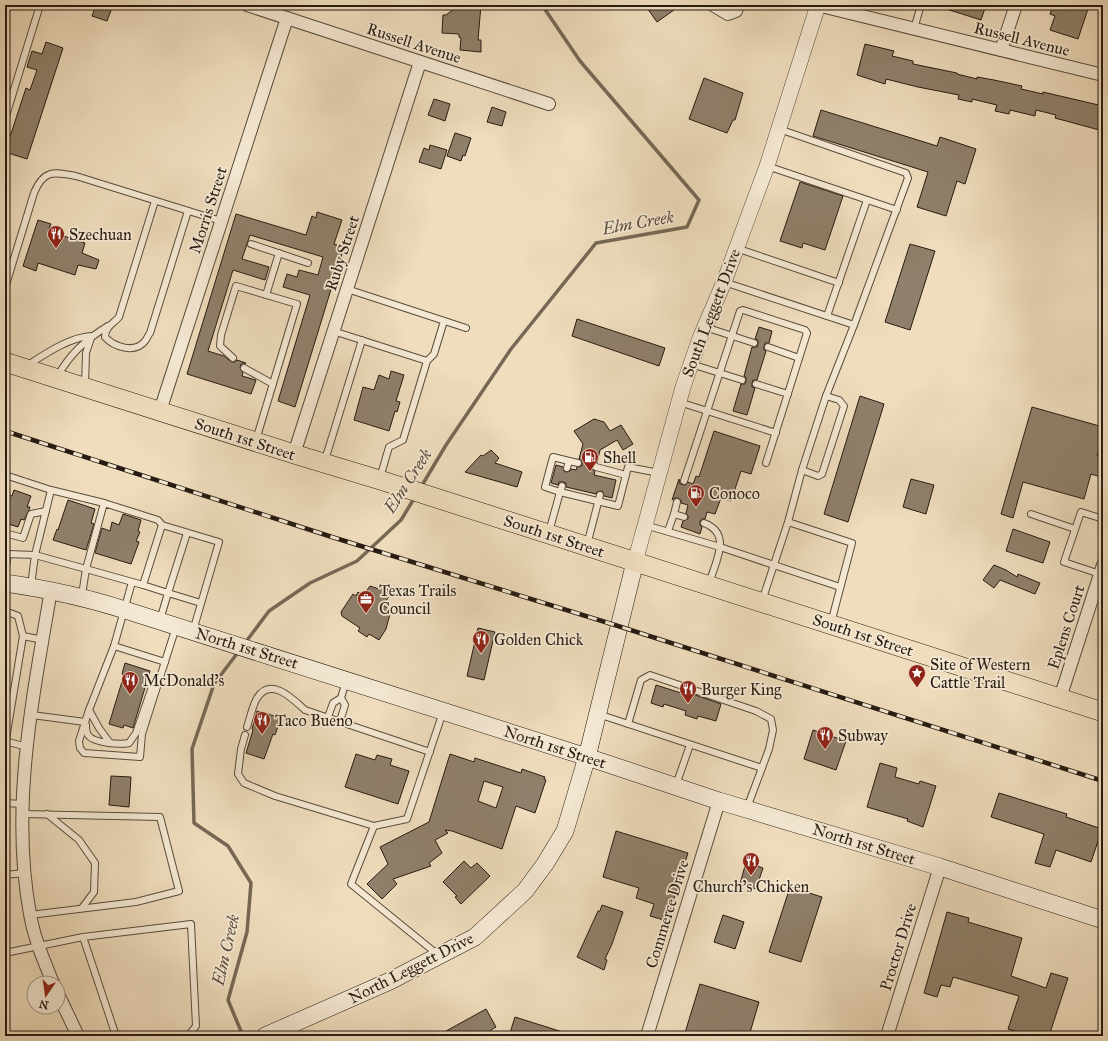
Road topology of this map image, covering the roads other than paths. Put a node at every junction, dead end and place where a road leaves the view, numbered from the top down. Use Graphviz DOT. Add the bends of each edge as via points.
graph roads {
  1 [pos="40,5"];
  2 [pos="246,5"];
  3 [pos="713,5"];
  4 [pos="738,5"];
  5 [pos="818,5"];
  6 [pos="921,5"];
  7 [pos="1016,5"];
  8 [pos="287,18"];
  9 [pos="914,29"];
  10 [pos="1001,50"];
  11 [pos="420,62"];
  12 [pos="1103,75"];
  13 [pos="549,104"];
  14 [pos="5,119"];
  15 [pos="779,129"];
  16 [pos="767,166"];
  17 [pos="867,200"];
  18 [pos="155,201"];
  19 [pos="897,210"];
  20 [pos="188,211"];
  21 [pos="221,221"];
  22 [pos="251,244"];
  23 [pos="736,248"];
  24 [pos="279,253"];
  25 [pos="308,263"];
  26 [pos="724,282"];
  27 [pos="839,282"];
  28 [pos="5,288"];
  29 [pos="347,289"];
  30 [pos="266,295"];
  31 [pos="827,316"];
  32 [pos="444,321"];
  33 [pos="854,324"];
  34 [pos="108,326"];
  35 [pos="705,327"];
  36 [pos="466,328"];
  37 [pos="334,331"];
  38 [pos="91,336"];
  39 [pos="732,337"];
  40 [pos="362,340"];
  41 [pos="754,343"];
  42 [pos="768,347"];
  43 [pos="233,358"];
  44 [pos="799,358"];
  45 [pos="427,361"];
  46 [pos="5,362"];
  47 [pos="691,364"];
  48 [pos="23,368"];
  49 [pos="244,368"];
  50 [pos="720,372"];
  51 [pos="57,379"];
  52 [pos="742,380"];
  53 [pos="273,384"];
  54 [pos="756,384"];
  55 [pos="85,388"];
  56 [pos="788,394"];
  57 [pos="826,396"];
  58 [pos="679,402"];
  59 [pos="707,411"];
  60 [pos="160,412"];
  61 [pos="776,433"];
  62 [pos="255,442"];
  63 [pos="294,454"];
  64 [pos="569,461"];
  65 [pos="578,463"];
  66 [pos="766,463"];
  67 [pos="324,464"];
  68 [pos="567,468"];
  69 [pos="596,468"];
  70 [pos="606,470"];
  71 [pos="802,470"];
  72 [pos="659,473"];
  73 [pos="5,475"];
  74 [pos="626,475"];
  75 [pos="604,477"];
  76 [pos="383,481"];
  77 [pos="684,481"];
  78 [pos="561,489"];
  79 [pos="51,490"];
  80 [pos="599,498"];
  81 [pos="677,502"];
  82 [pos="104,503"];
  83 [pos="46,511"];
  84 [pos="674,514"];
  85 [pos="1031,514"];
  86 [pos="684,517"];
  87 [pos="1103,518"];
  88 [pos="788,522"];
  89 [pos="704,523"];
  90 [pos="162,525"];
  91 [pos="645,525"];
  92 [pos="1075,529"];
  93 [pos="668,532"];
  94 [pos="5,533"];
  95 [pos="187,533"];
  96 [pos="548,534"];
  97 [pos="587,546"];
  98 [pos="720,547"];
  99 [pos="6,553"];
  100 [pos="35,555"];
  101 [pos="635,562"];
  102 [pos="774,565"];
  103 [pos="86,569"];
  104 [pos="1102,569"];
  105 [pos="5,572"];
  106 [pos="132,582"];
  107 [pos="5,583"];
  108 [pos="142,585"];
  109 [pos="708,585"];
  110 [pos="30,586"];
  111 [pos="840,587"];
  112 [pos="51,590"];
  113 [pos="168,593"];
  114 [pos="81,597"];
  115 [pos="761,602"];
  116 [pos="201,603"];
  117 [pos="125,610"];
  118 [pos="5,611"];
  119 [pos="160,621"];
  120 [pos="830,625"];
  121 [pos="176,626"];
  122 [pos="618,626"];
  123 [pos="193,631"];
  124 [pos="23,636"];
  125 [pos="42,640"];
  126 [pos="114,646"];
  127 [pos="165,662"];
  128 [pos="161,676"];
  129 [pos="346,679"];
  130 [pos="341,698"];
  131 [pos="1060,698"];
  132 [pos="89,710"];
  133 [pos="444,711"];
  134 [pos="1103,712"];
  135 [pos="597,714"];
  136 [pos="32,715"];
  137 [pos="328,717"];
  138 [pos="340,721"];
  139 [pos="85,722"];
  140 [pos="628,724"];
  141 [pos="247,727"];
  142 [pos="245,735"];
  143 [pos="5,743"];
  144 [pos="110,743"];
  145 [pos="690,745"];
  146 [pos="27,747"];
  147 [pos="430,752"];
  148 [pos="587,757"];
  149 [pos="762,768"];
  150 [pos="676,786"];
  151 [pos="719,801"];
  152 [pos="5,803"];
  153 [pos="22,809"];
  154 [pos="747,809"];
  155 [pos="47,814"];
  156 [pos="374,826"];
  157 [pos="940,867"];
  158 [pos="25,873"];
  159 [pos="5,875"];
  160 [pos="82,908"];
  161 [pos="30,915"];
  162 [pos="1103,920"];
  163 [pos="83,938"];
  164 [pos="38,945"];
  165 [pos="5,952"];
  166 [pos="439,956"];
  167 [pos="50,975"];
  168 [pos="66,1011"];
  169 [pos="266,1035"];
  170 [pos="78,1036"];
  171 [pos="116,1036"];
  172 [pos="188,1036"];
  173 [pos="646,1036"];
  174 [pos="887,1036"];
  1 -- 14 [label="lane"];
  2 -- 8 [label="street, Russell Avenue"];
  3 -- 4 [label="street" via="728,14 736,11"];
  5 -- 9 [label="street, Russell Avenue"];
  5 -- 15 [label="street, South Leggett Drive"];
  6 -- 9 [label="lane"];
  7 -- 10 [label="street"];
  8 -- 11 [label="street, Russell Avenue"];
  8 -- 21 [label="street, Morris Street"];
  9 -- 10 [label="street, Russell Avenue"];
  10 -- 12 [label="street, Russell Avenue"];
  11 -- 13 [label="street, Russell Avenue"];
  11 -- 29 [label="street, Ruby Street"];
  15 -- 16 [label="street, South Leggett Drive"];
  15 -- 19 [label="lane" via="906,173 908,178"];
  16 -- 17 [label="lane"];
  16 -- 23 [label="street, South Leggett Drive"];
  17 -- 19 [label="lane"];
  17 -- 27 [label="lane"];
  18 -- 20 [label="lane"];
  18 -- 28 [label="lane" via="76,176 50,173 44,176 34,193"];
  18 -- 34 [label="lane" via="119,317 114,324"];
  19 -- 33 [label="lane"];
  20 -- 21 [label="lane"];
  20 -- 34 [label="lane" via="145,342 132,348 117,346 105,337"];
  21 -- 60 [label="street, Morris Street"];
  22 -- 24 [label="lane"];
  23 -- 26 [label="street, South Leggett Drive"];
  23 -- 27 [label="lane"];
  24 -- 25 [label="lane"];
  24 -- 30 [label="lane"];
  26 -- 31 [label="lane"];
  26 -- 35 [label="street, South Leggett Drive"];
  27 -- 31 [label="lane"];
  29 -- 32 [label="lane"];
  29 -- 37 [label="street, Ruby Street"];
  30 -- 43 [label="lane" via="236,286 220,346"];
  30 -- 53 [label="lane" via="297,304"];
  31 -- 33 [label="lane"];
  32 -- 36 [label="lane"];
  32 -- 45 [label="lane" via="434,354"];
  33 -- 57 [label="lane"];
  34 -- 38 [label="lane"];
  35 -- 39 [label="lane"];
  35 -- 47 [label="street, South Leggett Drive"];
  37 -- 40 [label="lane"];
  37 -- 63 [label="street, Ruby Street"];
  38 -- 48 [label="lane" via="74,340"];
  38 -- 51 [label="lane" via="65,363"];
  38 -- 55 [label="lane" via="86,353"];
  39 -- 41 [label="lane"];
  39 -- 44 [label="lane" via="740,311 743,310 805,330 808,333"];
  39 -- 50 [label="lane"];
  40 -- 45 [label="lane"];
  40 -- 67 [label="lane"];
  42 -- 44 [label="lane"];
  44 -- 56 [label="lane"];
  45 -- 76 [label="lane" via="403,440 389,448"];
  46 -- 48 [label="main road, South 1st Street"];
  47 -- 50 [label="lane"];
  47 -- 58 [label="street, South Leggett Drive"];
  48 -- 51 [label="main road, South 1st Street"];
  49 -- 53 [label="lane"];
  50 -- 52 [label="lane"];
  50 -- 59 [label="lane"];
  51 -- 55 [label="main road, South 1st Street"];
  53 -- 62 [label="lane"];
  54 -- 56 [label="lane"];
  55 -- 60 [label="main road, South 1st Street"];
  56 -- 61 [label="lane"];
  57 -- 71 [label="lane"];
  57 -- 71 [label="lane" via="839,400 844,406 827,459 822,474 818,476"];
  58 -- 59 [label="lane"];
  58 -- 72 [label="street, South Leggett Drive"];
  59 -- 61 [label="lane"];
  59 -- 77 [label="lane"];
  60 -- 62 [label="main road, South 1st Street"];
  61 -- 66 [label="lane"];
  62 -- 63 [label="main road, South 1st Street"];
  63 -- 67 [label="main road, South 1st Street"];
  64 -- 65 [label="lane"];
  64 -- 68 [label="lane"];
  64 -- 78 [label="lane" via="553,457 545,487"];
  67 -- 76 [label="main road, South 1st Street"];
  69 -- 70 [label="lane"];
  70 -- 74 [label="lane"];
  70 -- 75 [label="lane"];
  71 -- 88 [label="lane"];
  72 -- 74 [label="lane" via="628,467"];
  72 -- 91 [label="street, South Leggett Drive"];
  73 -- 79 [label="lane"];
  74 -- 80 [label="lane" via="618,506"];
  76 -- 96 [label="main road, South 1st Street"];
  78 -- 80 [label="lane"];
  78 -- 96 [label="lane"];
  79 -- 82 [label="lane"];
  79 -- 83 [label="lane"];
  80 -- 97 [label="lane"];
  81 -- 84 [label="lane"];
  82 -- 90 [label="lane" via="158,520"];
  82 -- 103 [label="lane"];
  83 -- 94 [label="lane" via="30,514 23,538"];
  83 -- 100 [label="lane"];
  84 -- 86 [label="lane"];
  84 -- 93 [label="lane"];
  85 -- 92 [label="lane"];
  87 -- 92 [label="lane" via="1081,512"];
  88 -- 102 [label="lane"];
  88 -- 111 [label="lane" via="852,544"];
  89 -- 98 [label="lane" via="712,526 719,535"];
  90 -- 95 [label="lane"];
  90 -- 108 [label="lane"];
  91 -- 93 [label="lane"];
  91 -- 101 [label="street, South Leggett Drive"];
  92 -- 104 [label="lane" via="1064,562"];
  93 -- 98 [label="lane"];
  95 -- 113 [label="lane"];
  95 -- 116 [label="lane" via="219,542"];
  96 -- 97 [label="main road, South 1st Street"];
  97 -- 101 [label="main road, South 1st Street"];
  98 -- 102 [label="lane"];
  98 -- 109 [label="lane"];
  99 -- 100 [label="lane"];
  99 -- 105 [label="lane"];
  100 -- 103 [label="lane"];
  100 -- 110 [label="lane"];
  101 -- 109 [label="main road, South 1st Street"];
  101 -- 122 [label="main road, South Leggett Drive"];
  102 -- 111 [label="lane"];
  102 -- 115 [label="lane"];
  103 -- 106 [label="lane"];
  103 -- 114 [label="lane"];
  104 -- 131 [label="street, Eplens Court"];
  106 -- 108 [label="lane"];
  106 -- 117 [label="lane"];
  107 -- 110 [label="main road, North 1st Street"];
  108 -- 113 [label="lane"];
  109 -- 115 [label="main road, South 1st Street"];
  110 -- 112 [label="main road, North 1st Street"];
  111 -- 120 [label="lane"];
  112 -- 114 [label="main road, North 1st Street"];
  112 -- 125 [label="street"];
  113 -- 116 [label="lane"];
  113 -- 119 [label="lane"];
  114 -- 117 [label="main road, North 1st Street"];
  115 -- 120 [label="main road, South 1st Street"];
  116 -- 123 [label="lane"];
  117 -- 119 [label="main road, North 1st Street"];
  117 -- 126 [label="lane"];
  118 -- 124 [label="lane" via="18,616"];
  119 -- 121 [label="main road, North 1st Street"];
  120 -- 131 [label="main road, South 1st Street"];
  121 -- 123 [label="main road, North 1st Street"];
  121 -- 127 [label="lane"];
  122 -- 135 [label="main road, North Leggett Drive"];
  123 -- 129 [label="main road, North 1st Street"];
  124 -- 125 [label="lane"];
  124 -- 143 [label="lane"];
  125 -- 136 [label="street"];
  126 -- 127 [label="lane"];
  126 -- 132 [label="lane"];
  127 -- 128 [label="lane"];
  128 -- 139 [label="lane" via="142,734 140,757 84,753 79,741"];
  128 -- 144 [label="lane" via="153,684 136,733 129,743"];
  129 -- 130 [label="lane"];
  129 -- 133 [label="main road, North 1st Street"];
  130 -- 137 [label="lane" via="333,703"];
  130 -- 138 [label="lane" via="345,705"];
  131 -- 134 [label="main road, South 1st Street"];
  132 -- 139 [label="lane"];
  132 -- 144 [label="lane"];
  133 -- 147 [label="lane"];
  133 -- 148 [label="main road, North 1st Street"];
  135 -- 140 [label="lane"];
  135 -- 148 [label="main road, North Leggett Drive"];
  136 -- 139 [label="lane"];
  136 -- 146 [label="street"];
  137 -- 138 [label="lane"];
  137 -- 141 [label="lane" via="305,710 291,696 267,688 256,700"];
  138 -- 147 [label="lane"];
  139 -- 144 [label="lane" via="89,737"];
  140 -- 145 [label="lane"];
  140 -- 149 [label="lane" via="640,680 650,675 756,711 771,719 773,730"];
  142 -- 156 [label="lane" via="238,774 244,783 275,796"];
  143 -- 146 [label="lane"];
  145 -- 149 [label="lane"];
  145 -- 150 [label="lane"];
  146 -- 153 [label="street"];
  147 -- 156 [label="lane" via="407,819"];
  148 -- 150 [label="main road, North 1st Street"];
  148 -- 166 [label="main road, North Leggett Drive" via="565,831 525,891 475,937"];
  149 -- 154 [label="lane"];
  150 -- 151 [label="main road, North 1st Street"];
  151 -- 154 [label="main road, North 1st Street"];
  151 -- 173 [label="street, Commerce Drive"];
  152 -- 153 [label="lane"];
  153 -- 155 [label="lane"];
  153 -- 158 [label="street"];
  154 -- 157 [label="main road, North 1st Street"];
  155 -- 160 [label="lane" via="79,840 95,863 94,892"];
  155 -- 160 [label="lane" via="160,817 179,891 136,902"];
  156 -- 166 [label="lane" via="351,884"];
  157 -- 162 [label="main road, North 1st Street"];
  157 -- 174 [label="street, Proctor Drive"];
  158 -- 159 [label="lane"];
  158 -- 161 [label="street"];
  160 -- 161 [label="lane"];
  161 -- 164 [label="street"];
  163 -- 164 [label="lane"];
  163 -- 171 [label="lane"];
  163 -- 172 [label="lane" via="191,924 196,1026"];
  164 -- 165 [label="lane"];
  164 -- 167 [label="street"];
  166 -- 169 [label="main road, North Leggett Drive" via="390,981"];
  168 -- 170 [label="street"];
}
